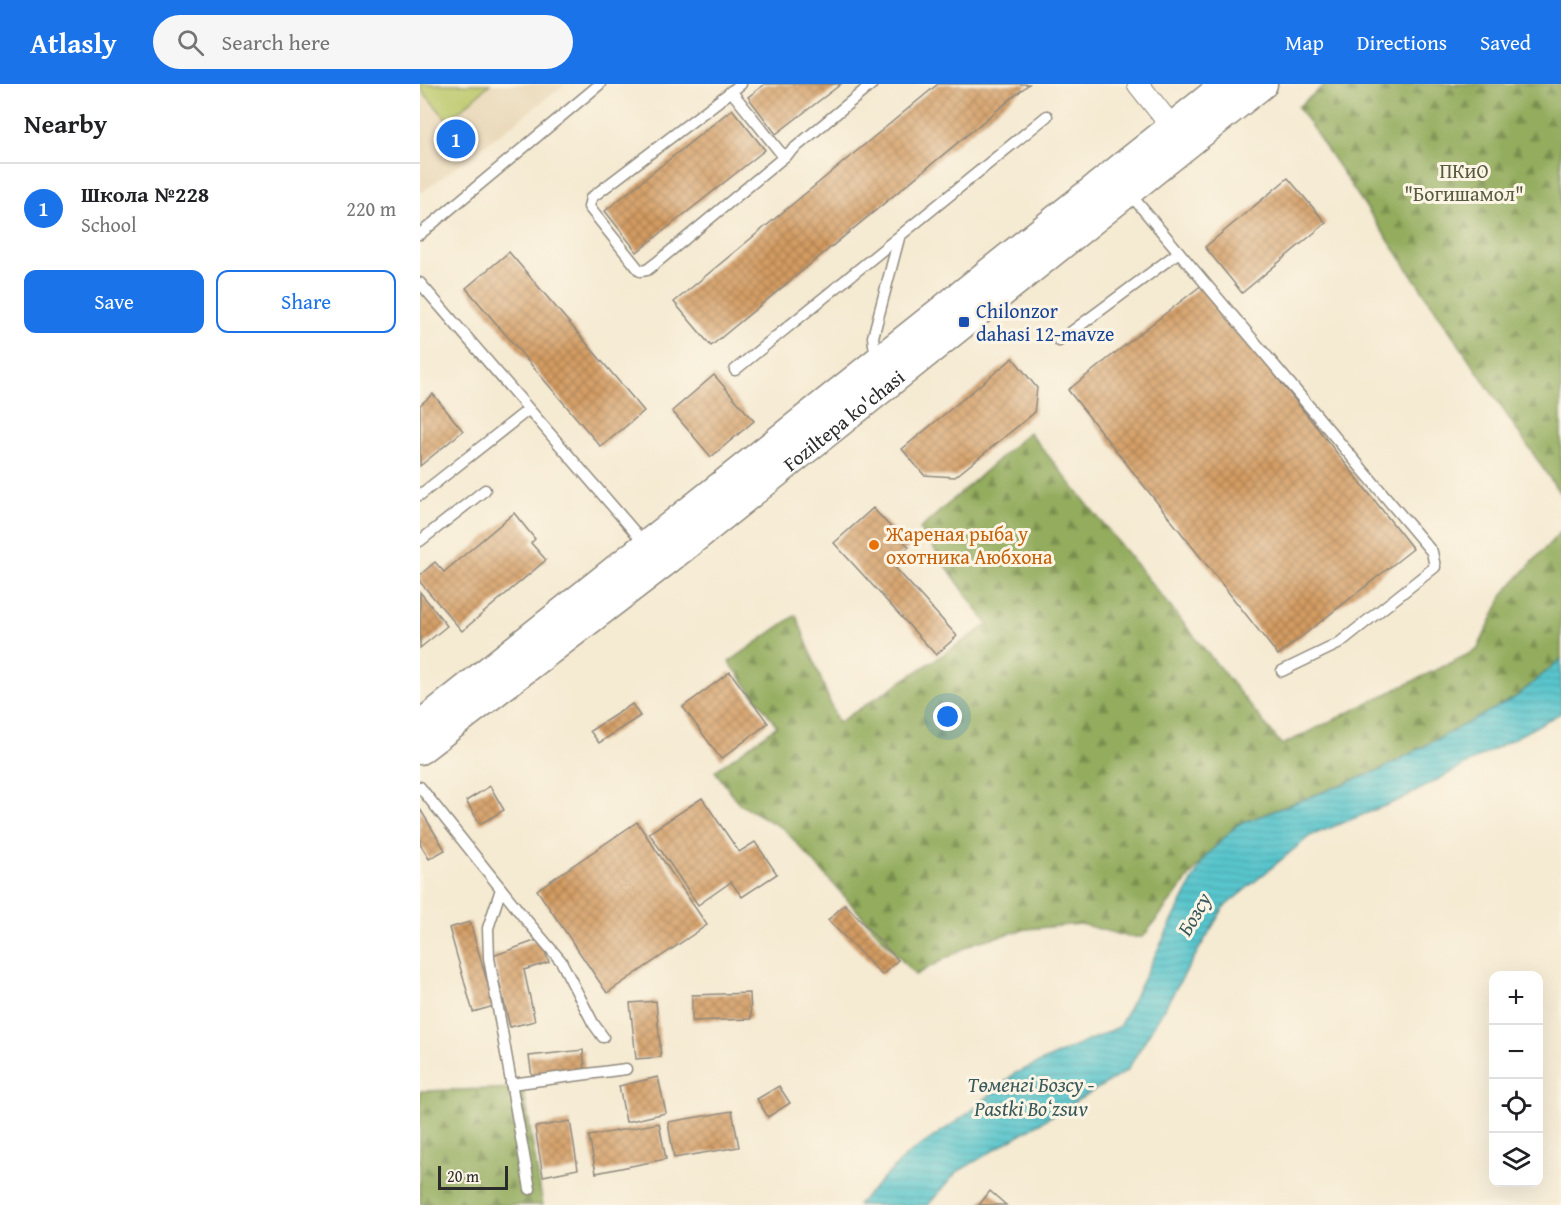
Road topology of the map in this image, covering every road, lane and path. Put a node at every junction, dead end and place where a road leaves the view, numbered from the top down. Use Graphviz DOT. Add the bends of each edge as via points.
graph roads {
  1 [pos="600,84"];
  2 [pos="741,84"];
  3 [pos="872,84"];
  4 [pos="1138,84"];
  5 [pos="1226,84"];
  6 [pos="1263,84"];
  7 [pos="731,91"];
  8 [pos="1047,116"];
  9 [pos="1172,127"];
  10 [pos="784,157"];
  11 [pos="1128,191"];
  12 [pos="420,234"];
  13 [pos="899,238"];
  14 [pos="1179,252"];
  15 [pos="420,283"];
  16 [pos="1059,341"];
  17 [pos="877,362"];
  18 [pos="735,370"];
  19 [pos="528,410"];
  20 [pos="485,490"];
  21 [pos="420,495"];
  22 [pos="420,541"];
  23 [pos="646,545"];
  24 [pos="1282,671"];
  25 [pos="420,725"];
  26 [pos="420,750"];
  27 [pos="420,787"];
  28 [pos="501,889"];
  29 [pos="603,1037"];
  30 [pos="626,1069"];
  31 [pos="511,1084"];
  32 [pos="530,1189"];
  1 -- 12 [label="lane"];
  2 -- 7 [label="lane"];
  3 -- 10 [label="lane"];
  4 -- 9 [label="street"];
  5 -- 9 [label="main road, Foziltepa ko'chasi"];
  6 -- 11 [label="main road, Foziltepa ko'chasi"];
  7 -- 10 [label="lane"];
  7 -- 10 [label="lane" via="591,198 589,207 640,271 647,270"];
  8 -- 13 [label="lane"];
  9 -- 17 [label="main road, Foziltepa ko'chasi"];
  11 -- 14 [label="lane"];
  11 -- 26 [label="main road, Foziltepa ko'chasi" via="669,559"];
  13 -- 17 [label="lane" via="873,337"];
  13 -- 18 [label="lane"];
  14 -- 16 [label="lane"];
  14 -- 24 [label="lane" via="1432,552 1435,567 1338,644"];
  15 -- 19 [label="lane"];
  17 -- 23 [label="main road, Foziltepa ko'chasi"];
  19 -- 21 [label="lane"];
  19 -- 23 [label="lane"];
  20 -- 22 [label="lane"];
  23 -- 25 [label="main road, Foziltepa ko'chasi"];
  27 -- 28 [label="lane"];
  28 -- 29 [label="lane" via="561,961"];
  28 -- 31 [label="lane" via="488,928 489,958"];
  30 -- 31 [label="lane"];
  31 -- 32 [label="lane"];
}
